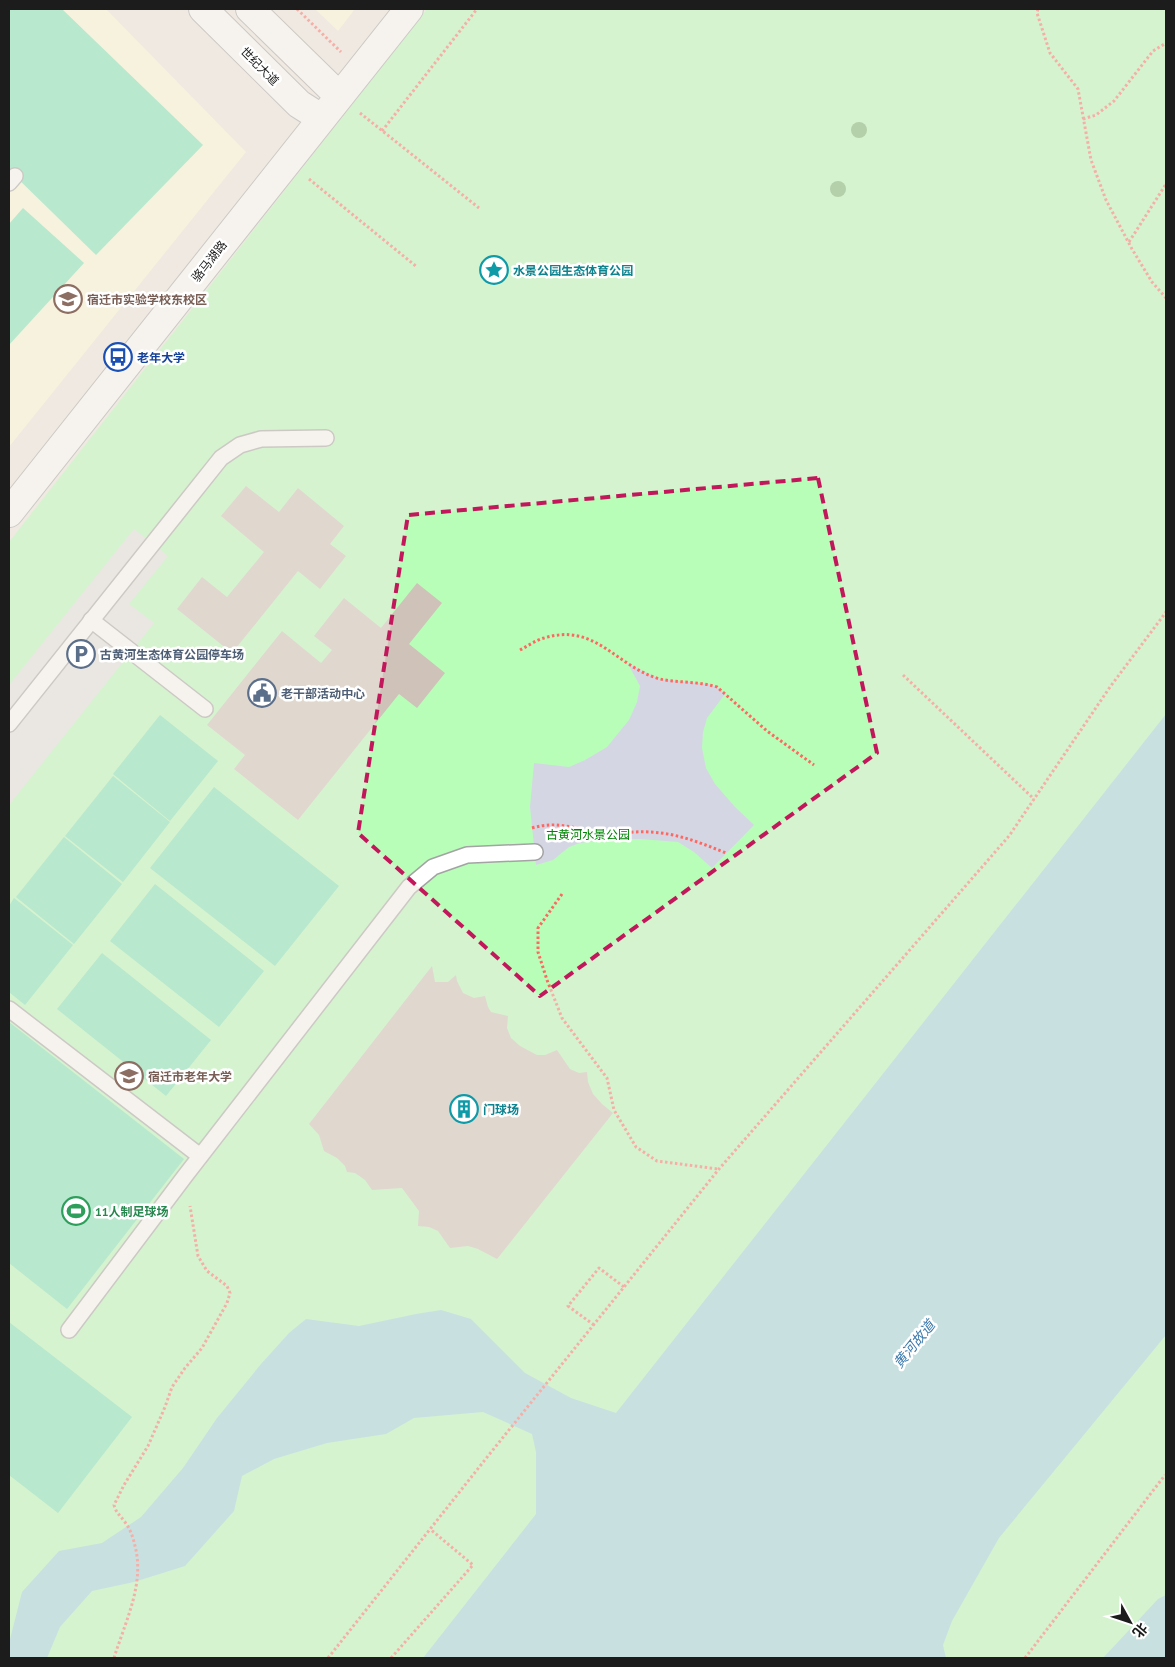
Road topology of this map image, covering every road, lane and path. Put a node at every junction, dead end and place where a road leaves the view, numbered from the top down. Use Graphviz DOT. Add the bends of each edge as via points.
graph roads {
  1 [pos="203,9"];
  2 [pos="250,9"];
  3 [pos="297,9"];
  4 [pos="409,9"];
  5 [pos="477,9"];
  6 [pos="1038,9"];
  7 [pos="1166,43"];
  8 [pos="360,70"];
  9 [pos="339,96"];
  10 [pos="321,118"];
  11 [pos="1083,119"];
  12 [pos="382,131"];
  13 [pos="288,161"];
  14 [pos="1166,184"];
  15 [pos="479,208"];
  16 [pos="1129,243"];
  17 [pos="417,267"];
  18 [pos="1166,298"];
  19 [pos="326,438"];
  20 [pos="9,513"];
  21 [pos="1166,612"];
  22 [pos="91,620"];
  23 [pos="520,650"];
  24 [pos="903,675"];
  25 [pos="205,708"];
  26 [pos="9,724"];
  27 [pos="814,765"];
  28 [pos="1034,799"];
  29 [pos="532,828"];
  30 [pos="535,852"];
  31 [pos="726,853"];
  32 [pos="562,894"];
  33 [pos="9,1009"];
  34 [pos="200,1156"];
  35 [pos="719,1169"];
  36 [pos="185,1176"];
  37 [pos="624,1288"];
  38 [pos="594,1325"];
  39 [pos="69,1330"];
  40 [pos="1166,1475"];
  41 [pos="430,1529"];
  42 [pos="114,1658"];
  43 [pos="328,1658"];
  44 [pos="391,1658"];
  45 [pos="1025,1658"];
  1 -- 10 [label="street, 世纪大道" via="299,104"];
  2 -- 9 [label="street"];
  3 -- 8 [label="path"];
  4 -- 8 [label="street, 骆马湖路"];
  5 -- 12 [label="path"];
  6 -- 11 [label="path" via="1050,53 1078,89"];
  7 -- 11 [label="path" via="1153,51 1114,100 1096,115"];
  8 -- 9 [label="street, 骆马湖路"];
  9 -- 10 [label="street, 骆马湖路"];
  9 -- 12 [label="path"];
  10 -- 13 [label="street, 骆马湖路"];
  11 -- 16 [label="path" via="1091,160 1106,200"];
  12 -- 15 [label="path"];
  13 -- 17 [label="path"];
  13 -- 20 [label="street, 骆马湖路"];
  14 -- 16 [label="path"];
  16 -- 18 [label="path" via="1152,282"];
  19 -- 22 [label="lane" via="262,439 240,445 221,458"];
  21 -- 28 [label="path"];
  22 -- 25 [label="lane"];
  22 -- 26 [label="lane"];
  23 -- 27 [label="path" via="543,638 563,634 582,636 660,679 717,687 767,731"];
  24 -- 28 [label="path"];
  28 -- 35 [label="path" via="1010,836"];
  29 -- 31 [label="path" via="545,824 603,833 673,834"];
  30 -- 34 [label="lane" via="467,854 433,866 409,887"];
  32 -- 35 [label="path" via="538,928 538,952 562,1018 607,1078 614,1110 636,1147 657,1161"];
  33 -- 34 [label="lane"];
  34 -- 36 [label="lane"];
  35 -- 37 [label="path"];
  36 -- 39 [label="lane"];
  36 -- 42 [label="path" via="198,1256 207,1271 227,1286 230,1293 202,1348 172,1387 148,1446 114,1505 130,1531 139,1574"];
  37 -- 38 [label="path"];
  37 -- 38 [label="path" via="599,1268 574,1298 568,1306"];
  38 -- 41 [label="path"];
  40 -- 45 [label="path"];
  41 -- 43 [label="path"];
  41 -- 44 [label="path" via="473,1565"];
}
